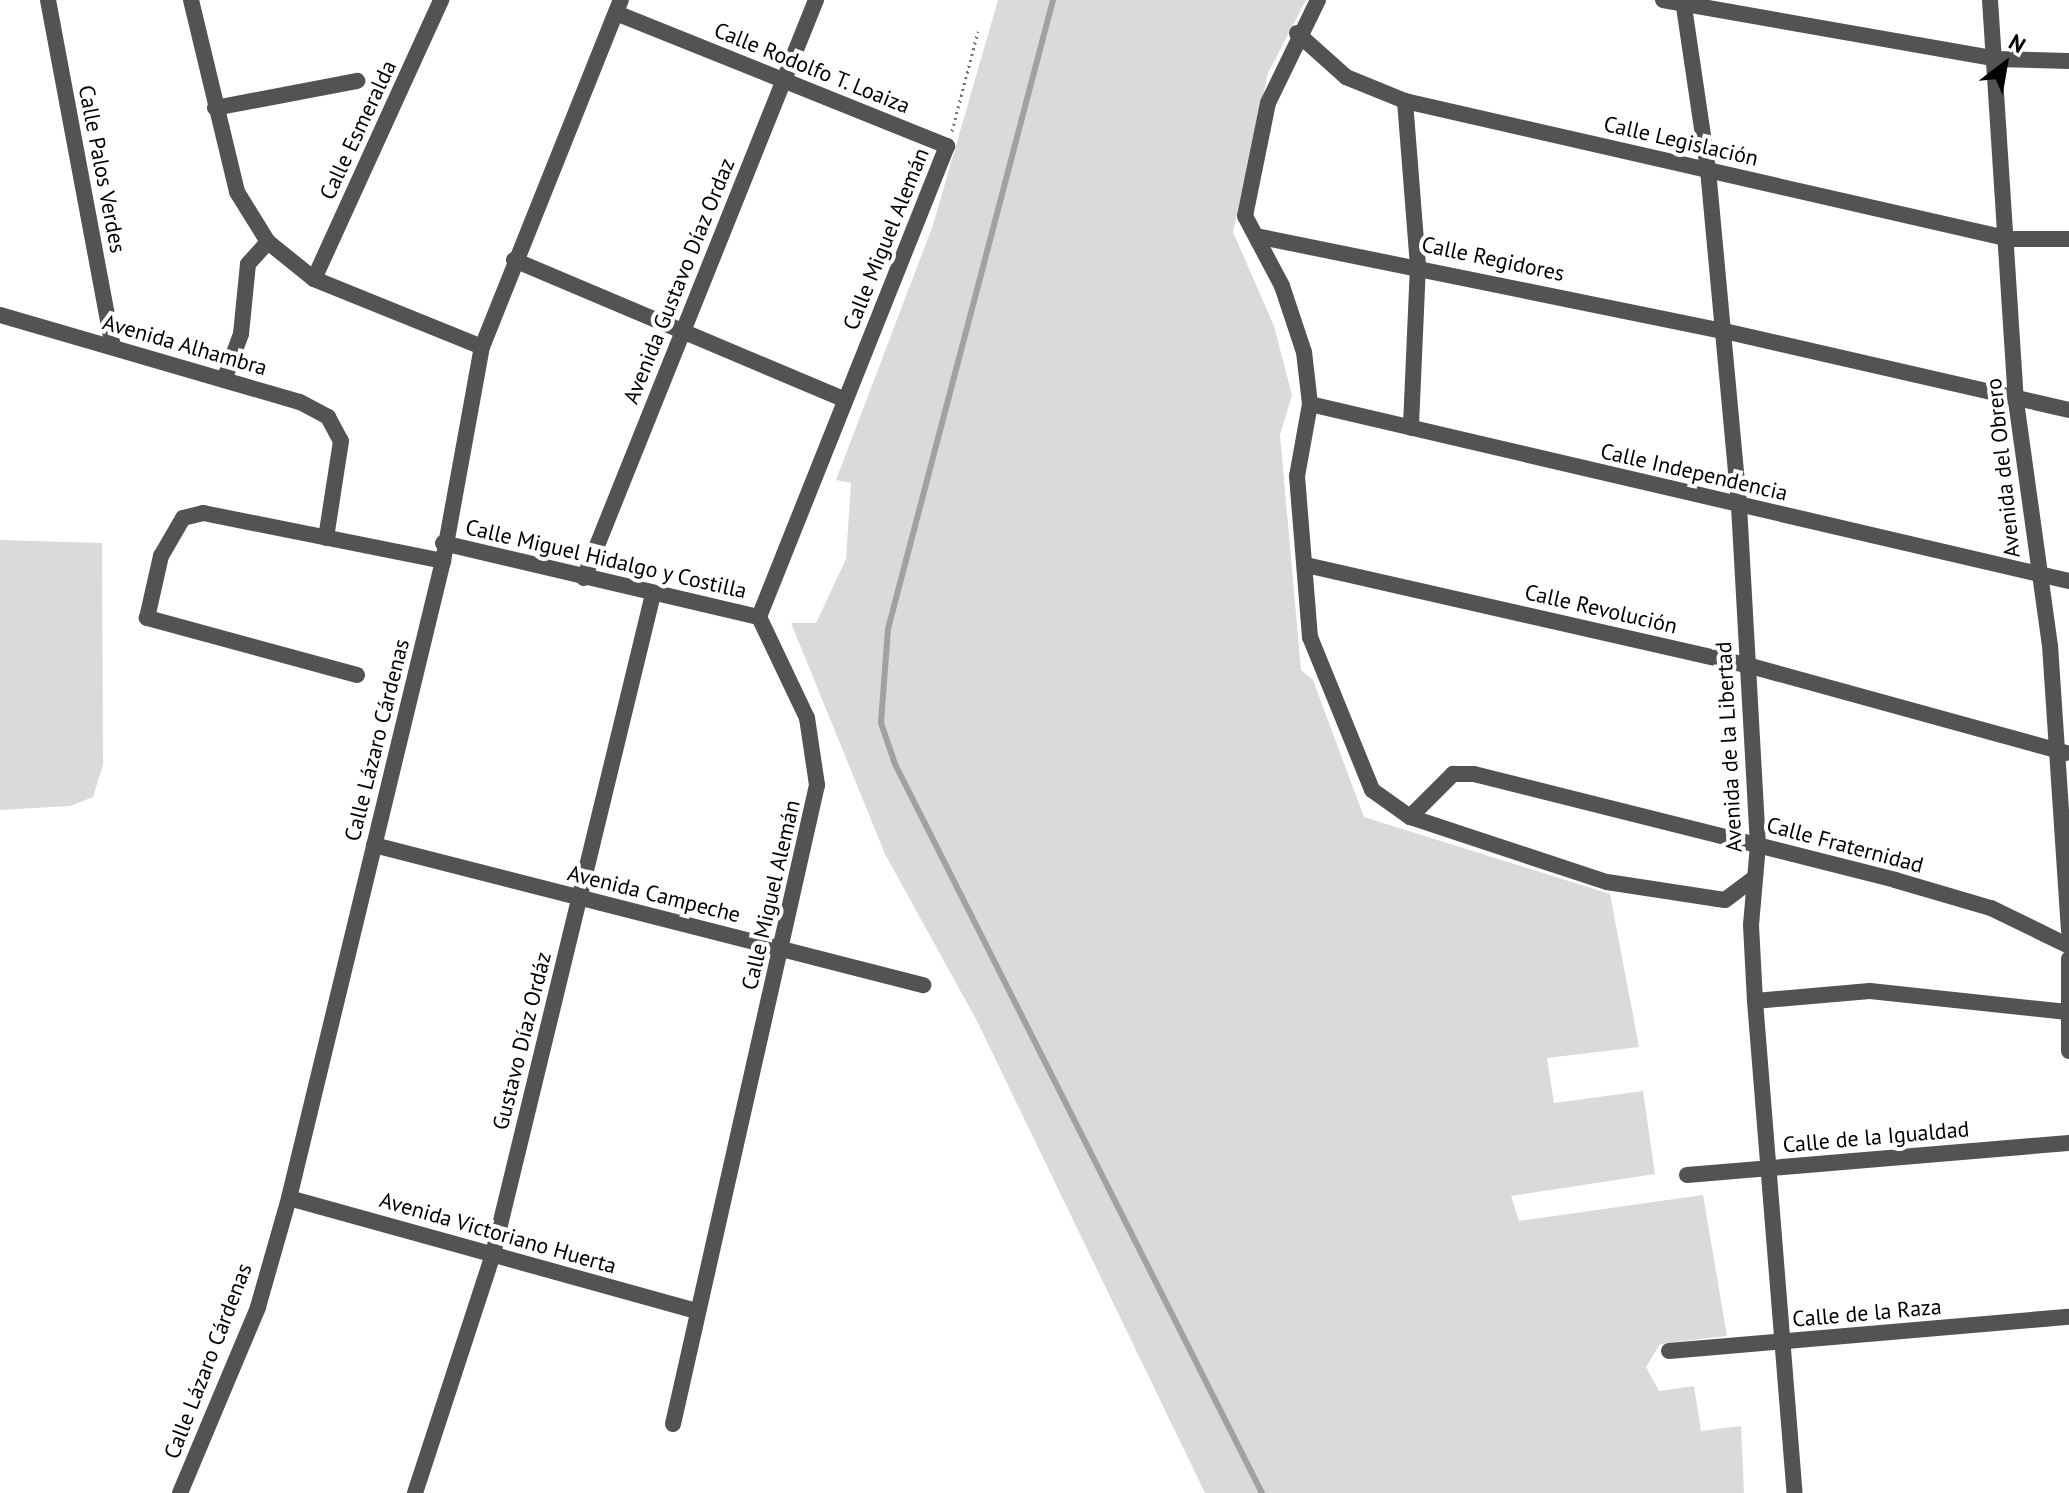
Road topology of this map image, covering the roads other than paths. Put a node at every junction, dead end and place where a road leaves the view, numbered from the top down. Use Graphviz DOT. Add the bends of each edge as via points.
graph roads {
  1 [pos="48,0"];
  2 [pos="191,0"];
  3 [pos="441,0"];
  4 [pos="816,0"];
  5 [pos="1318,0"];
  6 [pos="1663,0"];
  7 [pos="1990,0"];
  8 [pos="1684,2"];
  9 [pos="619,7"];
  10 [pos="1297,33"];
  11 [pos="1996,59"];
  12 [pos="2069,61"];
  13 [pos="783,80"];
  14 [pos="357,81"];
  15 [pos="1405,101"];
  16 [pos="215,108"];
  17 [pos="947,146"];
  18 [pos="1708,170"];
  19 [pos="1256,236"];
  20 [pos="2010,239"];
  21 [pos="2069,239"];
  22 [pos="268,242"];
  23 [pos="514,260"];
  24 [pos="1418,265"];
  25 [pos="314,279"];
  26 [pos="0,315"];
  27 [pos="1720,330"];
  28 [pos="683,332"];
  29 [pos="113,347"];
  30 [pos="482,347"];
  31 [pos="224,380"];
  32 [pos="845,400"];
  33 [pos="2016,401"];
  34 [pos="1310,404"];
  35 [pos="2069,410"];
  36 [pos="1411,428"];
  37 [pos="1739,506"];
  38 [pos="326,538"];
  39 [pos="443,552"];
  40 [pos="1306,565"];
  41 [pos="2036,573"];
  42 [pos="584,578"];
  43 [pos="2069,581"];
  44 [pos="653,594"];
  45 [pos="759,617"];
  46 [pos="1747,665"];
  47 [pos="357,675"];
  48 [pos="2064,753"];
  49 [pos="1410,817"];
  50 [pos="374,845"];
  51 [pos="1758,845"];
  52 [pos="1755,876"];
  53 [pos="580,897"];
  54 [pos="2069,930"];
  55 [pos="2069,946"];
  56 [pos="782,949"];
  57 [pos="2069,959"];
  58 [pos="923,985"];
  59 [pos="1755,1001"];
  60 [pos="2065,1012"];
  61 [pos="2069,1051"];
  62 [pos="2069,1143"];
  63 [pos="1765,1168"];
  64 [pos="1687,1175"];
  65 [pos="289,1198"];
  66 [pos="493,1254"];
  67 [pos="694,1310"];
  68 [pos="2069,1317"];
  69 [pos="1782,1344"];
  70 [pos="1669,1351"];
  71 [pos="673,1424"];
  72 [pos="180,1493"];
  73 [pos="415,1493"];
  74 [pos="1795,1493"];
  1 -- 29 [label="street, Calle Palos Verdes"];
  2 -- 16 [label="street"];
  3 -- 25 [label="street, Calle Esmeralda"];
  4 -- 13 [label="street, Avenida Gustavo Díaz Ordaz"];
  5 -- 10 [label="street"];
  6 -- 8 [label="street"];
  7 -- 11 [label="street, Avenida del Obrero"];
  8 -- 11 [label="street"];
  8 -- 18 [label="street, Avenida de la Libertad"];
  9 -- 13 [label="street, Calle Rodolfo T. Loaiza"];
  9 -- 23 [label="street, Calle Lázaro Cárdenas"];
  10 -- 15 [label="street, Calle Legislación" via="1346,77"];
  10 -- 19 [label="street" via="1256,150 1245,216"];
  11 -- 12 [label="street"];
  11 -- 20 [label="street, Avenida del Obrero"];
  13 -- 17 [label="street, Calle Rodolfo T. Loaiza"];
  13 -- 28 [label="street, Avenida Gustavo Díaz Ordaz"];
  14 -- 16 [label="street"];
  15 -- 18 [label="street, Calle Legislación"];
  15 -- 24 [label="street"];
  16 -- 22 [label="street" via="237,192"];
  17 -- 32 [label="street, Calle Miguel Alemán"];
  18 -- 20 [label="street, Calle Legislación"];
  18 -- 27 [label="street, Avenida de la Libertad"];
  19 -- 24 [label="street, Calle Regidores"];
  19 -- 34 [label="street" via="1297,323"];
  20 -- 21 [label="street, Calle Legislación"];
  20 -- 33 [label="street, Avenida del Obrero"];
  22 -- 25 [label="street"];
  22 -- 31 [label="street" via="248,264 241,334"];
  23 -- 28 [label="street"];
  23 -- 30 [label="street, Calle Lázaro Cárdenas"];
  24 -- 27 [label="street, Calle Regidores"];
  24 -- 36 [label="street"];
  25 -- 30 [label="street"];
  26 -- 29 [label="street, Avenida Alhambra"];
  27 -- 33 [label="street, Calle Regidores"];
  27 -- 37 [label="street, Avenida de la Libertad"];
  28 -- 32 [label="street"];
  28 -- 42 [label="street, Avenida Gustavo Díaz Ordaz"];
  29 -- 31 [label="street, Avenida Alhambra"];
  30 -- 39 [label="street, Calle Lázaro Cárdenas"];
  31 -- 38 [label="street, Avenida Alhambra" via="316,409 341,441"];
  32 -- 45 [label="street, Calle Miguel Alemán"];
  33 -- 35 [label="street, Calle Regidores"];
  33 -- 41 [label="street, Avenida del Obrero"];
  34 -- 36 [label="street, Calle Independencia"];
  34 -- 40 [label="street" via="1296,456"];
  36 -- 37 [label="street, Calle Independencia"];
  37 -- 41 [label="street, Calle Independencia"];
  37 -- 46 [label="street, Avenida de la Libertad"];
  38 -- 39 [label="street, Calle Miguel Hidalgo y Costilla"];
  38 -- 47 [label="street, Calle Miguel Hidalgo y Costilla" via="203,513 183,518 161,556 147,618"];
  39 -- 42 [label="street, Calle Miguel Hidalgo y Costilla"];
  39 -- 50 [label="street, Calle Lázaro Cárdenas"];
  40 -- 46 [label="street, Calle Revolución"];
  40 -- 49 [label="street" via="1315,658 1379,800"];
  41 -- 43 [label="street, Calle Independencia"];
  41 -- 48 [label="street, Avenida del Obrero"];
  42 -- 44 [label="street, Calle Miguel Hidalgo y Costilla"];
  44 -- 45 [label="street, Calle Miguel Hidalgo y Costilla"];
  44 -- 53 [label="street, Gustavo Díaz Ordáz"];
  45 -- 56 [label="street, Calle Miguel Alemán" via="807,718 816,757 813,818"];
  46 -- 48 [label="street, Calle Revolución"];
  46 -- 51 [label="street, Avenida de la Libertad"];
  48 -- 54 [label="street, Avenida del Obrero"];
  49 -- 51 [label="street, Calle Fraternidad" via="1463,772"];
  49 -- 52 [label="street" via="1645,890 1725,900"];
  50 -- 53 [label="street, Avenida Campeche"];
  50 -- 65 [label="street, Calle Lázaro Cárdenas"];
  51 -- 52 [label="street, Avenida de la Libertad"];
  51 -- 55 [label="street, Calle Fraternidad" via="1991,908"];
  52 -- 59 [label="street, Avenida de la Libertad"];
  53 -- 56 [label="street, Avenida Campeche"];
  53 -- 66 [label="street, Gustavo Díaz Ordáz"];
  56 -- 58 [label="street, Avenida Campeche"];
  56 -- 67 [label="street, Calle Miguel Alemán"];
  57 -- 60 [label="street"];
  59 -- 60 [label="street" via="1870,991"];
  59 -- 63 [label="street, Avenida de la Libertad"];
  60 -- 61 [label="street"];
  62 -- 63 [label="street, Calle de la Igualdad"];
  63 -- 64 [label="street, Calle de la Igualdad"];
  63 -- 69 [label="street, Avenida de la Libertad"];
  65 -- 66 [label="street, Avenida Victoriano Huerta"];
  65 -- 72 [label="street, Calle Lázaro Cárdenas" via="258,1307"];
  66 -- 67 [label="street, Avenida Victoriano Huerta"];
  66 -- 73 [label="street, Gustavo Díaz Ordáz"];
  67 -- 71 [label="street, Calle Miguel Alemán"];
  68 -- 69 [label="street, Calle de la Raza"];
  69 -- 70 [label="street, Calle de la Raza"];
  69 -- 74 [label="street, Avenida de la Libertad"];
}
